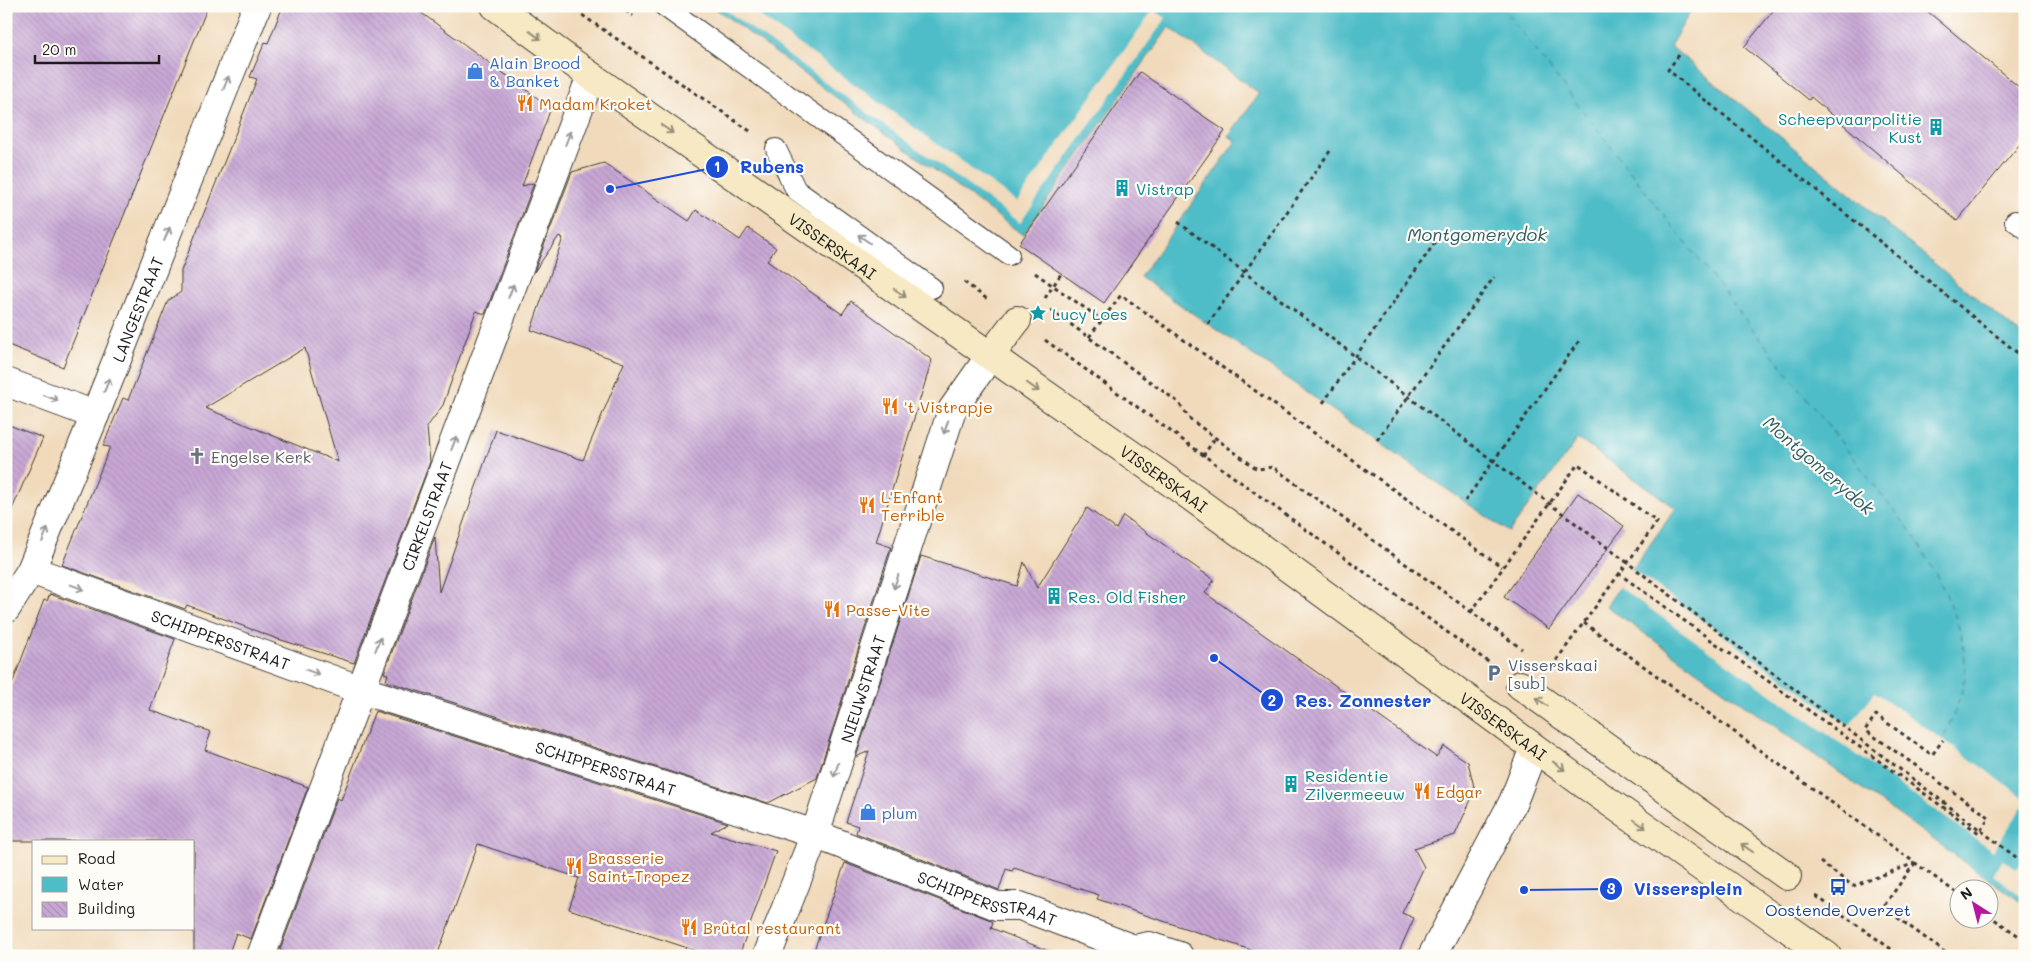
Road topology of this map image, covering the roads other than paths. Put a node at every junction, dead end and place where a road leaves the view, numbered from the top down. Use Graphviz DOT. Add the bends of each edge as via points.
graph roads {
  1 [pos="257,6"];
  2 [pos="496,6"];
  3 [pos="664,6"];
  4 [pos="591,76"];
  5 [pos="776,149"];
  6 [pos="1009,255"];
  7 [pos="932,288"];
  8 [pos="1017,320"];
  9 [pos="990,356"];
  10 [pos="6,382"];
  11 [pos="95,415"];
  12 [pos="31,570"];
  13 [pos="6,609"];
  14 [pos="1520,685"];
  15 [pos="361,690"];
  16 [pos="1534,748"];
  17 [pos="815,834"];
  18 [pos="1787,876"];
  19 [pos="260,956"];
  20 [pos="767,956"];
  21 [pos="1179,956"];
  22 [pos="1432,956"];
  23 [pos="1827,956"];
  11 -- 1 [label="street, LANGESTRAAT, one-way"];
  2 -- 4 [label="street, VISSERSKAAI, one-way"];
  3 -- 6 [label="lane"];
  4 -- 9 [label="street, VISSERSKAAI, one-way"];
  15 -- 4 [label="street, CIRKELSTRAAT, one-way"];
  7 -- 5 [label="lane, one-way" via="796,190"];
  8 -- 9 [label="street, NIEUWSTRAAT"];
  9 -- 16 [label="street, VISSERSKAAI, one-way" via="1179,488"];
  9 -- 17 [label="street, NIEUWSTRAAT, one-way" via="952,410"];
  10 -- 11 [label="street, one-way"];
  12 -- 11 [label="street, LANGESTRAAT, one-way"];
  12 -- 13 [label="street, LANGESTRAAT"];
  12 -- 15 [label="street, SCHIPPERSSTRAAT, one-way"];
  18 -- 14 [label="street, one-way"];
  15 -- 17 [label="street, SCHIPPERSSTRAAT"];
  15 -- 19 [label="street, CIRKELSTRAAT"];
  16 -- 22 [label="street" via="1513,802"];
  16 -- 23 [label="street, VISSERSKAAI, one-way"];
  17 -- 20 [label="street, NIEUWSTRAAT"];
  17 -- 21 [label="street, SCHIPPERSSTRAAT" via="997,906 1020,906 1134,949 1149,946"];
}
